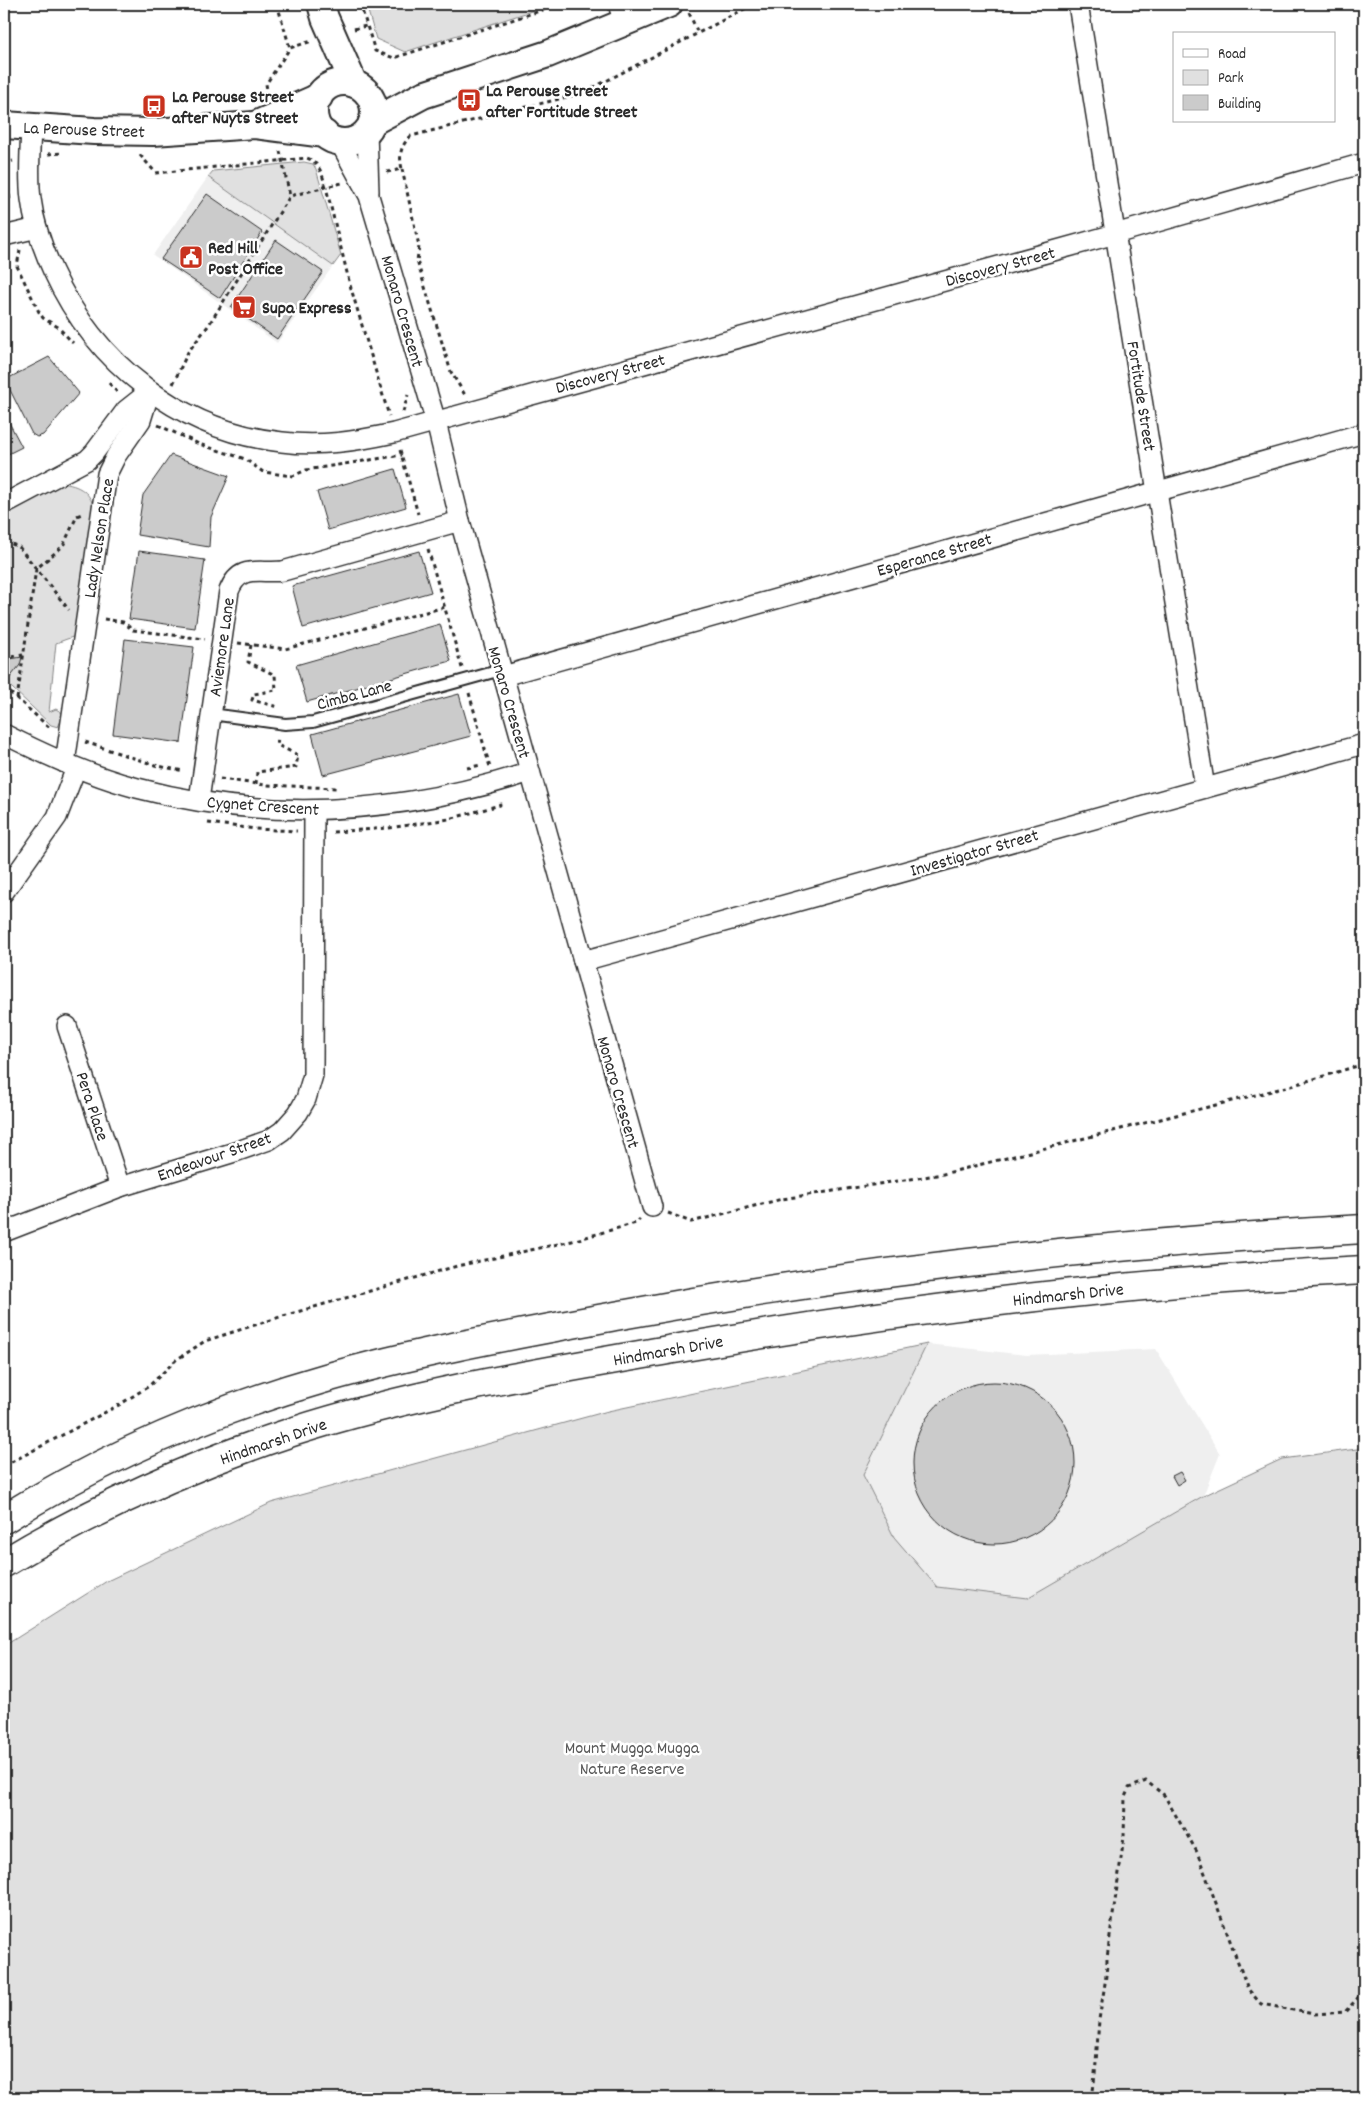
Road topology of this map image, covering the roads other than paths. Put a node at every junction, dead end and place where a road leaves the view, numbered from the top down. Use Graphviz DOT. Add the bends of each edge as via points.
graph roads {
  1 [pos="1078,4"];
  2 [pos="678,7"];
  3 [pos="323,11"];
  4 [pos="621,13"];
  5 [pos="361,88"];
  6 [pos="322,93"];
  7 [pos="423,95"];
  8 [pos="255,125"];
  9 [pos="15,126"];
  10 [pos="370,126"];
  11 [pos="332,138"];
  12 [pos="1364,163"];
  13 [pos="364,178"];
  14 [pos="20,233"];
  15 [pos="1116,234"];
  16 [pos="150,391"];
  17 [pos="137,410"];
  18 [pos="436,422"];
  19 [pos="1364,433"];
  20 [pos="1157,491"];
  21 [pos="4,504"];
  22 [pos="460,521"];
  23 [pos="502,673"];
  24 [pos="211,714"];
  25 [pos="4,734"];
  26 [pos="1364,744"];
  27 [pos="71,766"];
  28 [pos="530,772"];
  29 [pos="1205,788"];
  30 [pos="199,800"];
  31 [pos="314,810"];
  32 [pos="4,892"];
  33 [pos="583,961"];
  34 [pos="66,1026"];
  35 [pos="120,1187"];
  36 [pos="652,1208"];
  37 [pos="1364,1228"];
  38 [pos="4,1232"];
  39 [pos="1364,1270"];
  40 [pos="4,1519"];
  41 [pos="4,1563"];
  1 -- 15 [label="street, Fortitude Street"];
  2 -- 4 [label="street"];
  3 -- 5 [label="street"];
  3 -- 6 [label="street"];
  4 -- 7 [label="street" via="548,54"];
  5 -- 6 [label="street" via="340,82"];
  5 -- 7 [label="street"];
  5 -- 10 [label="street" via="374,108"];
  6 -- 8 [label="street, La Perouse Street"];
  6 -- 11 [label="street" via="315,106 315,117 318,126"];
  7 -- 10 [label="street"];
  8 -- 9 [label="street, La Perouse Street" via="154,132"];
  8 -- 11 [label="street, La Perouse Street"];
  9 -- 14 [label="street, Discovery Street" via="29,182"];
  10 -- 11 [label="street" via="352,141"];
  10 -- 13 [label="street, Monaro Crescent"];
  11 -- 13 [label="street, Monaro Crescent"];
  12 -- 15 [label="street, Discovery Street"];
  13 -- 18 [label="street, Monaro Crescent"];
  14 -- 16 [label="street, Discovery Street" via="49,262 71,307 98,344"];
  15 -- 18 [label="street, Discovery Street"];
  15 -- 20 [label="street, Fortitude Street"];
  16 -- 17 [label="street, Lady Nelson Place"];
  16 -- 18 [label="street, Discovery Street" via="209,424 282,442 321,444 357,441 393,427"];
  17 -- 21 [label="street, Lady Nelson Place" via="87,460"];
  17 -- 27 [label="street, Lady Nelson Place" via="107,474 100,515 96,616 69,736"];
  18 -- 22 [label="street, Monaro Crescent"];
  19 -- 20 [label="street, Esperance Street"];
  20 -- 23 [label="street, Esperance Street"];
  20 -- 29 [label="street, Fortitude Street"];
  22 -- 23 [label="street, Monaro Crescent"];
  22 -- 24 [label="street, Aviemore Lane" via="283,570 268,573 251,571 238,576 229,591"];
  23 -- 24 [label="lane, Cimba Lane" via="465,680 313,722 284,724"];
  23 -- 28 [label="street, Monaro Crescent"];
  24 -- 30 [label="street, Aviemore Lane"];
  25 -- 27 [label="street, Cygnet Crescent"];
  26 -- 29 [label="street, Investigator Street"];
  27 -- 30 [label="street, Cygnet Crescent" via="137,788"];
  27 -- 32 [label="street, Lady Nelson Place" via="57,817"];
  28 -- 31 [label="street, Cygnet Crescent" via="445,796"];
  28 -- 33 [label="street, Monaro Crescent"];
  29 -- 33 [label="street, Investigator Street"];
  30 -- 31 [label="street, Cygnet Crescent" via="257,808"];
  31 -- 35 [label="street, Endeavour Street" via="313,1075 303,1106 282,1131 269,1140"];
  33 -- 36 [label="street, Monaro Crescent"];
  34 -- 35 [label="street, Pera Place"];
  35 -- 38 [label="street, Endeavour Street"];
  37 -- 40 [label="main road" via="1150,1244 876,1275 660,1308 415,1356 326,1378 212,1415 135,1448"];
  39 -- 41 [label="main road, Hindmarsh Drive" via="1102,1290 878,1317 744,1337 450,1391 346,1416 239,1451 86,1518"];
}
